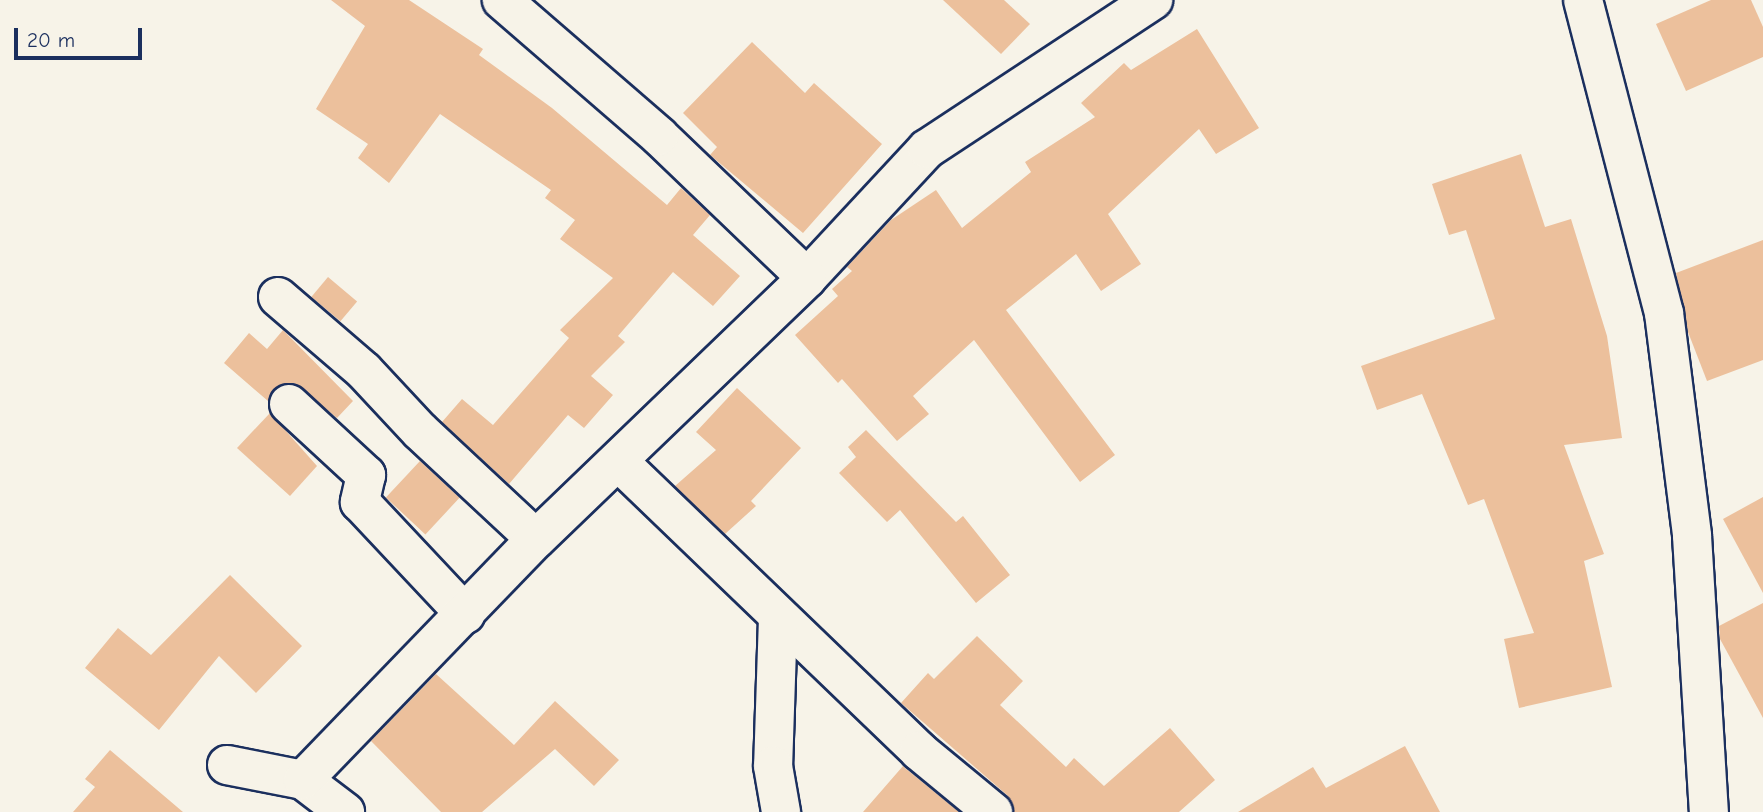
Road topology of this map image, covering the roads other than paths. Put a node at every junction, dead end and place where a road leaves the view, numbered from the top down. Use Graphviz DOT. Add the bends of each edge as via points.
graph roads {
  1 [pos="502,0"];
  2 [pos="1153,0"];
  3 [pos="1583,0"];
  4 [pos="807,278"];
  5 [pos="278,297"];
  6 [pos="289,404"];
  7 [pos="619,462"];
  8 [pos="536,539"];
  9 [pos="465,614"];
  10 [pos="778,618"];
  11 [pos="227,765"];
  12 [pos="303,780"];
  13 [pos="345,812"];
  14 [pos="781,812"];
  15 [pos="993,812"];
  16 [pos="1707,812"];
  1 -- 4 [label="street" via="659,136"];
  2 -- 4 [label="street" via="927,149"];
  3 -- 16 [label="street" via="1664,313 1692,536"];
  4 -- 7 [label="street"];
  5 -- 8 [label="street" via="364,372 420,432"];
  6 -- 9 [label="street" via="366,475 360,502"];
  7 -- 8 [label="street"];
  7 -- 10 [label="street"];
  8 -- 9 [label="street"];
  9 -- 12 [label="street"];
  10 -- 14 [label="street" via="774,766"];
  10 -- 15 [label="street" via="919,751"];
  11 -- 12 [label="street"];
  12 -- 13 [label="street"];
}
